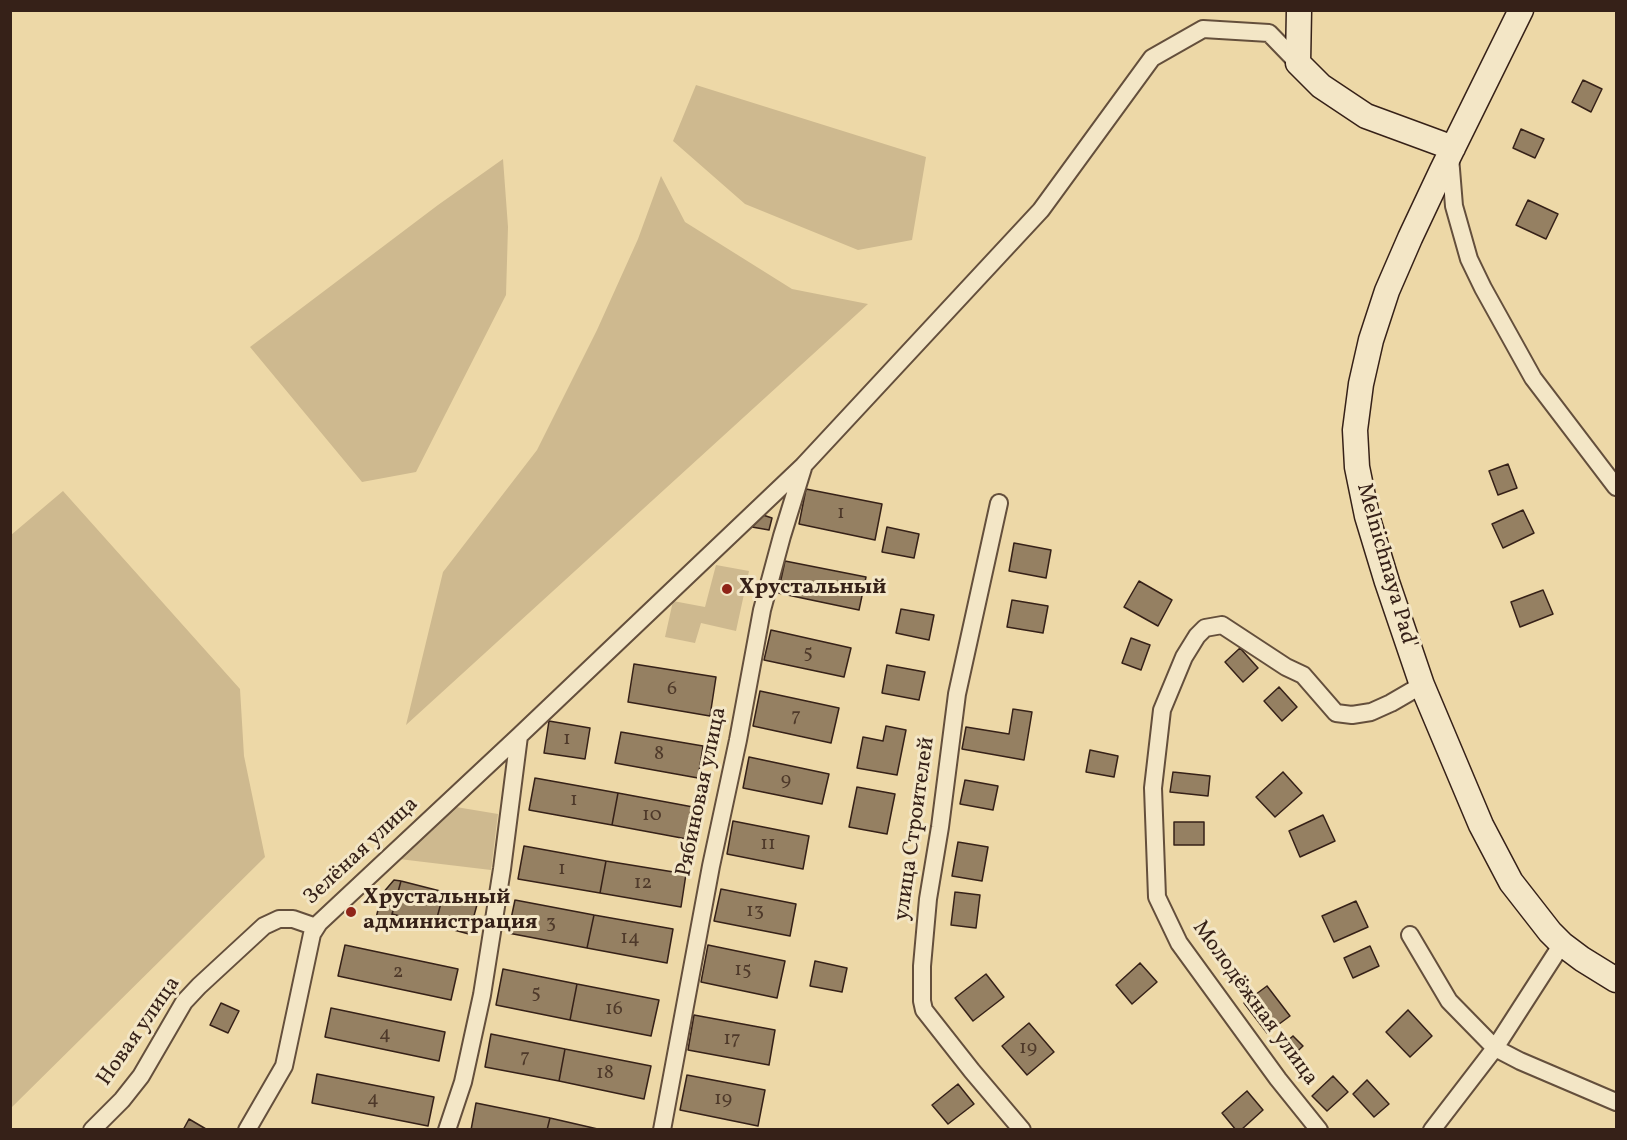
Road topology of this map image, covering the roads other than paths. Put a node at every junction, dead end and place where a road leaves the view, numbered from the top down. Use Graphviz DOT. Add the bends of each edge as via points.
graph roads {
  1 [pos="1299,10"];
  2 [pos="1521,10"];
  3 [pos="1298,63"];
  4 [pos="1451,152"];
  5 [pos="803,466"];
  6 [pos="1617,487"];
  7 [pos="999,503"];
  8 [pos="1422,685"];
  9 [pos="519,736"];
  10 [pos="316,927"];
  11 [pos="1410,935"];
  12 [pos="1562,944"];
  13 [pos="1617,980"];
  14 [pos="1496,1048"];
  15 [pos="1617,1102"];
  16 [pos="92,1130"];
  17 [pos="247,1130"];
  18 [pos="447,1130"];
  19 [pos="662,1130"];
  20 [pos="1022,1130"];
  21 [pos="1319,1130"];
  22 [pos="1432,1130"];
  1 -- 3 [label="street"];
  2 -- 4 [label="street, Melnichnaya Pad'"];
  3 -- 4 [label="street" via="1321,86 1366,116"];
  3 -- 5 [label="street, Зелёная улица" via="1269,33 1203,29 1152,58 1041,210"];
  4 -- 6 [label="street" via="1454,206 1469,260 1533,378"];
  4 -- 8 [label="street, Melnichnaya Pad'" via="1387,291 1371,340 1355,430 1357,467 1367,516"];
  5 -- 9 [label="street, Зелёная улица"];
  5 -- 19 [label="street, Рябиновая улица" via="762,610"];
  7 -- 20 [label="street, улица Строителей" via="957,694 928,899 922,1001 924,1010"];
  8 -- 12 [label="street, Melnichnaya Pad'" via="1481,825 1512,882"];
  8 -- 21 [label="street, Молодёжная улица" via="1371,712 1336,713 1303,675 1222,625 1205,628 1197,636 1162,710 1153,788 1157,897 1179,943"];
  9 -- 10 [label="street, Зелёная улица"];
  9 -- 18 [label="street" via="482,995 463,1082"];
  10 -- 16 [label="street, Новая улица" via="293,919 264,926 184,1002 141,1076"];
  10 -- 17 [label="street, Зелёная улица" via="284,1066"];
  11 -- 14 [label="street" via="1449,1001"];
  12 -- 13 [label="street, Melnichnaya Pad'"];
  12 -- 14 [label="street"];
  14 -- 15 [label="street"];
  14 -- 22 [label="street"];
}
